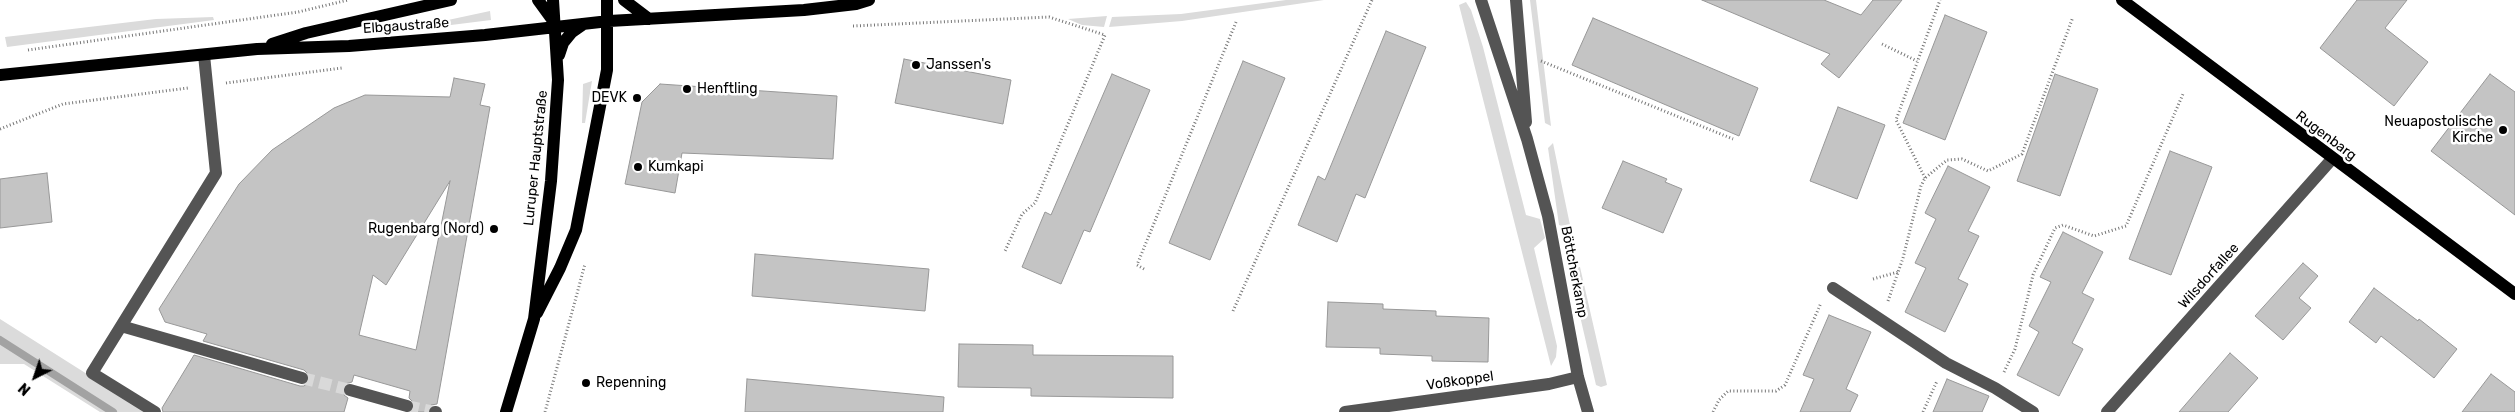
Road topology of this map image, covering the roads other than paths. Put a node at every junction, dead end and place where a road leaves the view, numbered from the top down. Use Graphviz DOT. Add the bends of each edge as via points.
graph roads {
  1 [pos="451,0"];
  2 [pos="538,0"];
  3 [pos="553,0"];
  4 [pos="608,0"];
  5 [pos="624,0"];
  6 [pos="869,0"];
  7 [pos="1481,0"];
  8 [pos="1516,0"];
  9 [pos="2122,0"];
  10 [pos="649,19"];
  11 [pos="609,21"];
  12 [pos="584,24"];
  13 [pos="556,27"];
  14 [pos="258,49"];
  15 [pos="204,56"];
  16 [pos="558,62"];
  17 [pos="0,75"];
  18 [pos="1527,139"];
  19 [pos="2332,159"];
  20 [pos="1833,288"];
  21 [pos="2515,294"];
  22 [pos="534,320"];
  23 [pos="121,326"];
  24 [pos="1578,377"];
  25 [pos="302,378"];
  26 [pos="350,390"];
  27 [pos="407,406"];
  28 [pos="155,412"];
  29 [pos="506,412"];
  30 [pos="1346,412"];
  31 [pos="1588,412"];
  32 [pos="2033,412"];
  33 [pos="2108,412"];
  1 -- 14 [label="main road, Elbgaustraße" via="306,33"];
  2 -- 13 [label="main road"];
  3 -- 13 [label="main road, Luruper Hauptstraße"];
  4 -- 11 [label="main road, Luruper Hauptstraße"];
  5 -- 10 [label="main road"];
  6 -- 10 [label="main road" via="804,10"];
  7 -- 18 [label="street, Böttcherkamp"];
  8 -- 18 [label="street, Böttcherkamp"];
  9 -- 19 [label="main road, Rugenbarg"];
  10 -- 11 [label="main road"];
  11 -- 12 [label="main road"];
  11 -- 22 [label="main road, Luruper Hauptstraße" via="604,92 576,230"];
  12 -- 13 [label="main road"];
  12 -- 16 [label="main road" via="563,43"];
  13 -- 14 [label="main road, Elbgaustraße" via="358,45"];
  13 -- 16 [label="main road, Luruper Hauptstraße"];
  14 -- 15 [label="main road, Elbgaustraße"];
  15 -- 17 [label="main road, Elbgaustraße"];
  15 -- 23 [label="street" via="216,173"];
  16 -- 22 [label="main road, Luruper Hauptstraße" via="557,127"];
  18 -- 24 [label="street, Böttcherkamp" via="1548,216"];
  19 -- 21 [label="main road, Rugenbarg"];
  19 -- 33 [label="street, Wilsdorfallee"];
  20 -- 32 [label="street" via="1946,363 1996,388"];
  22 -- 29 [label="main road, Luruper Hauptstraße"];
  23 -- 25 [label="street"];
  23 -- 28 [label="street" via="92,373"];
  24 -- 30 [label="street, Voßkoppel" via="1550,384"];
  24 -- 31 [label="street, Böttcherkamp"];
  26 -- 27 [label="street"];
}
